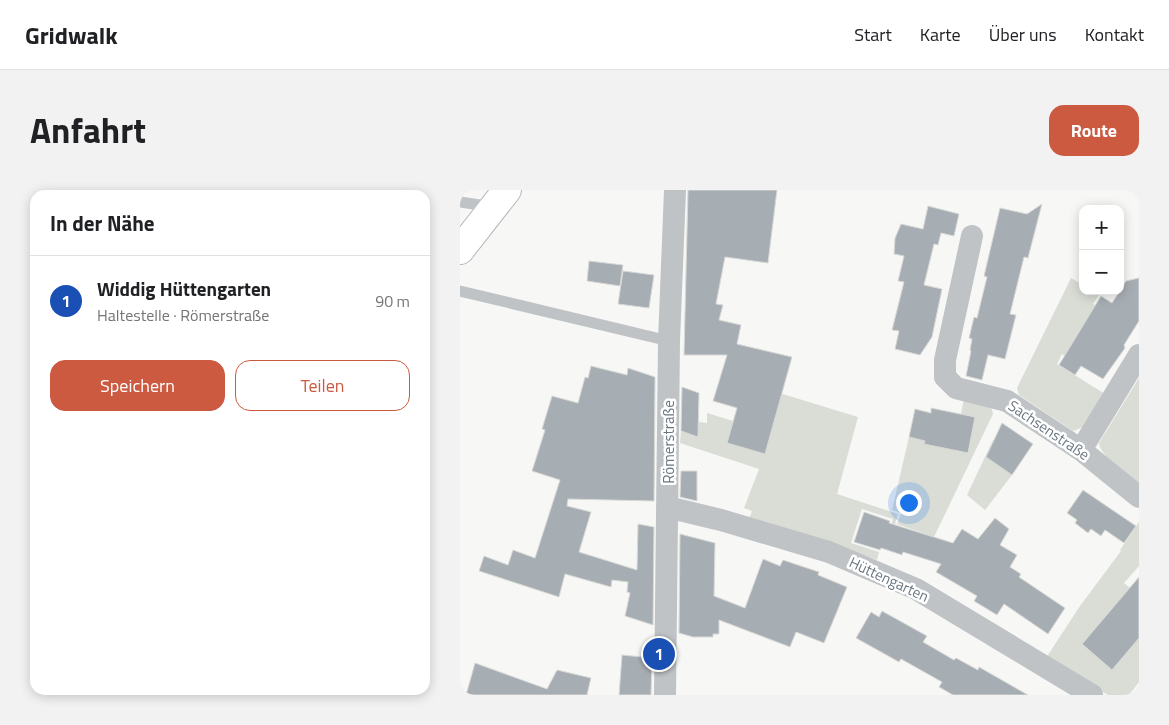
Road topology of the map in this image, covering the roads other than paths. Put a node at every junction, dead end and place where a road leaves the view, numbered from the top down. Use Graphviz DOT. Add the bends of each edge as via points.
graph roads {
  1 [pos="675,190"];
  2 [pos="500,199"];
  3 [pos="460,202"];
  4 [pos="972,236"];
  5 [pos="460,250"];
  6 [pos="460,290"];
  7 [pos="669,341"];
  8 [pos="1139,354"];
  9 [pos="1081,450"];
  10 [pos="1139,497"];
  11 [pos="667,507"];
  12 [pos="665,695"];
  13 [pos="1092,695"];
  1 -- 7 [label="street, Römerstraße"];
  2 -- 3 [label="lane"];
  2 -- 5 [label="main road"];
  4 -- 9 [label="street, Sachsenstraße" via="945,360 945,377 956,388 1007,401"];
  6 -- 7 [label="lane"];
  7 -- 11 [label="street, Römerstraße"];
  8 -- 9 [label="street"];
  9 -- 10 [label="street, Sachsenstraße"];
  11 -- 12 [label="street, Römerstraße"];
  11 -- 13 [label="street, Hüttengarten" via="830,552 916,589"];
}
